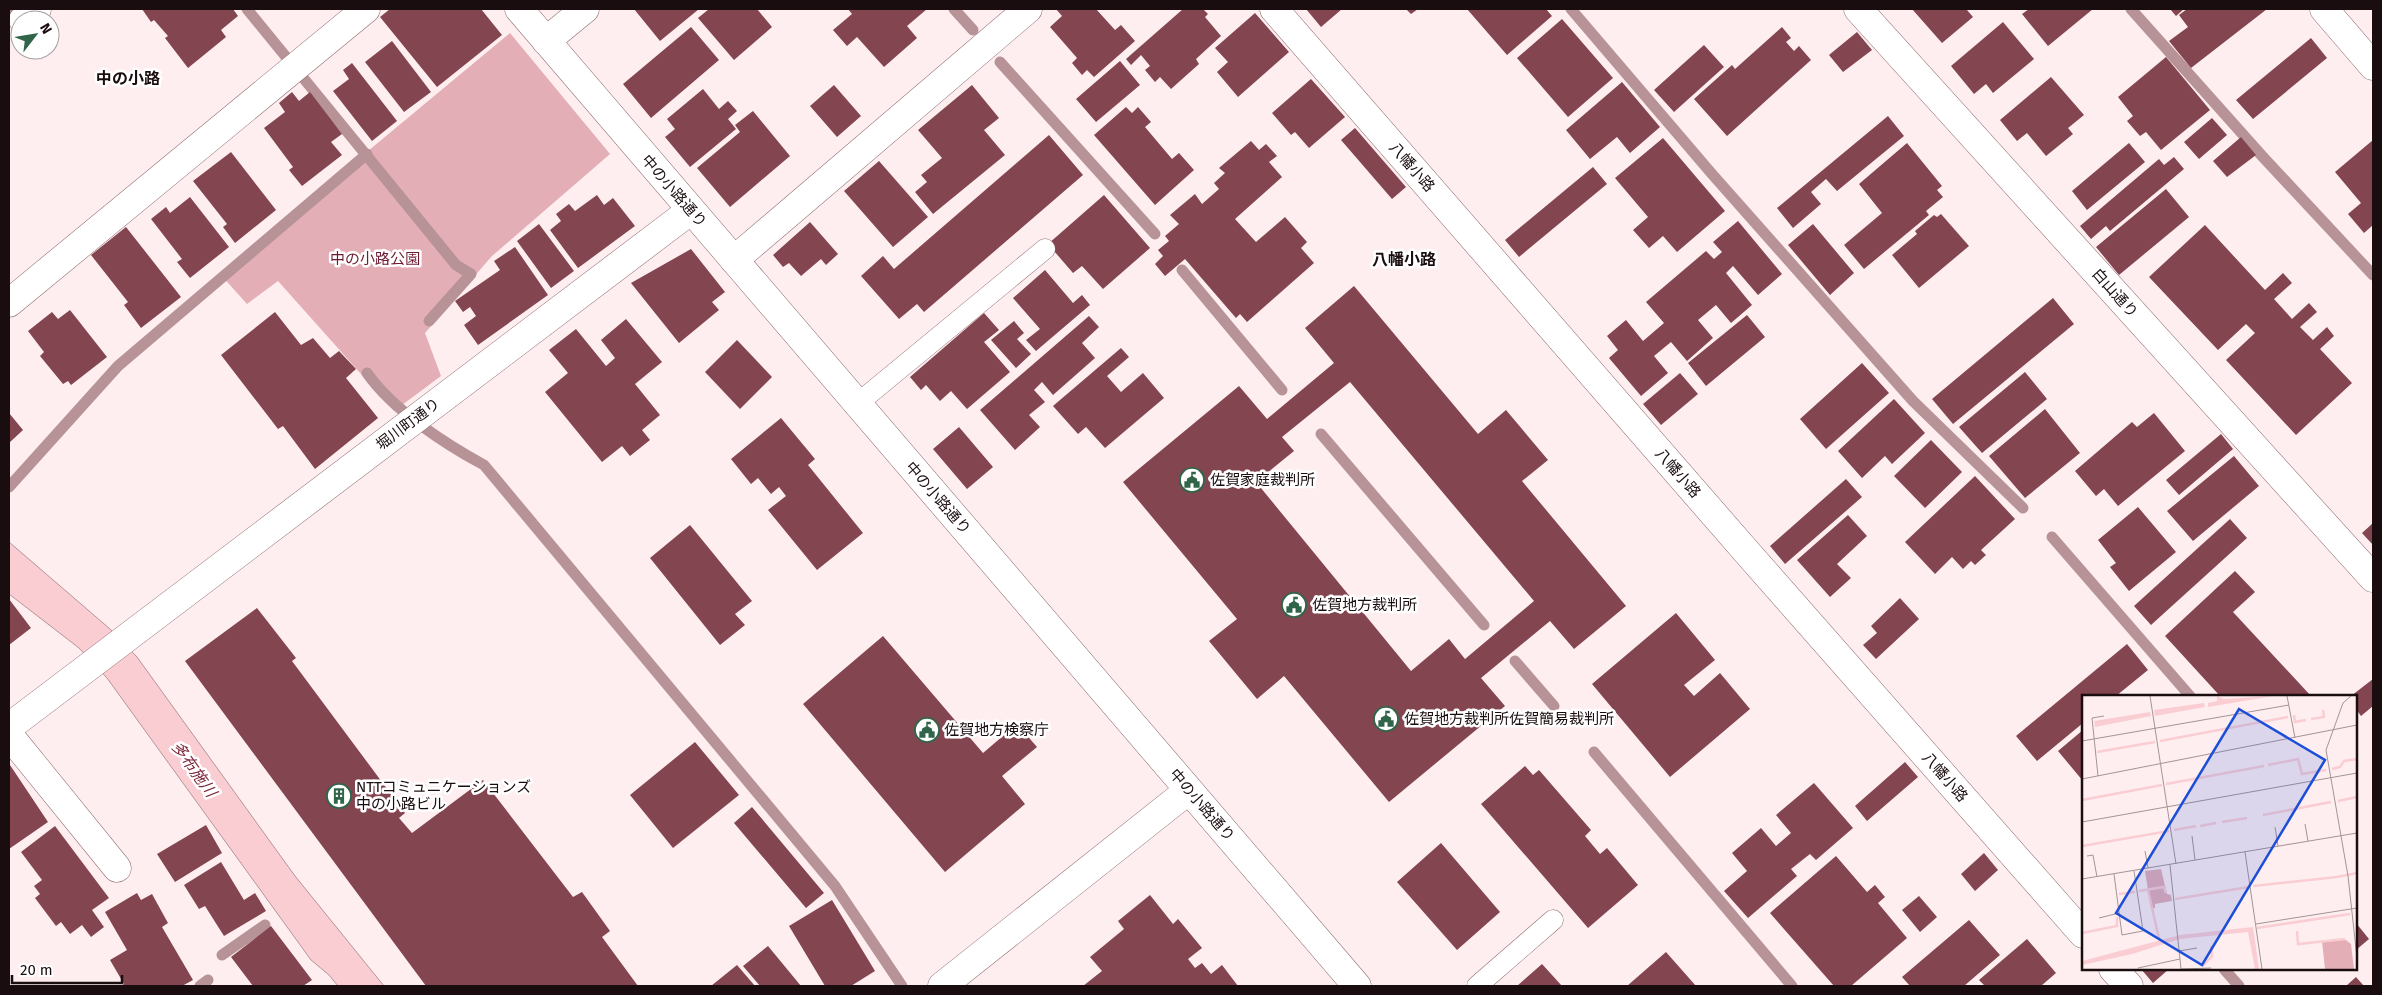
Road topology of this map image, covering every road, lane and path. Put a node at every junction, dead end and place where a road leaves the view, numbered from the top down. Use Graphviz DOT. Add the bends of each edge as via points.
graph roads {
  1 [pos="366,9"];
  2 [pos="519,9"];
  3 [pos="586,9"];
  4 [pos="1028,9"];
  5 [pos="1274,9"];
  6 [pos="1858,9"];
  7 [pos="2324,9"];
  8 [pos="546,41"];
  9 [pos="2373,66"];
  10 [pos="690,211"];
  11 [pos="1045,249"];
  12 [pos="734,260"];
  13 [pos="9,303"];
  14 [pos="857,404"];
  15 [pos="2373,578"];
  16 [pos="9,727"];
  17 [pos="9,735"];
  18 [pos="1189,790"];
  19 [pos="117,868"];
  20 [pos="1553,920"];
  21 [pos="2082,933"];
  22 [pos="2114,970"];
  23 [pos="942,986"];
  24 [pos="1357,986"];
  25 [pos="1477,986"];
  26 [pos="2129,986"];
  1 -- 13 [label="street"];
  2 -- 8 [label="street, 中の小路通り"];
  3 -- 8 [label="street"];
  4 -- 12 [label="street"];
  5 -- 21 [label="street, 八幡小路"];
  6 -- 15 [label="street, 白山通り"];
  7 -- 9 [label="street"];
  8 -- 10 [label="street, 中の小路通り"];
  10 -- 12 [label="street, 中の小路通り"];
  10 -- 16 [label="street, 堀川町通り"];
  11 -- 14 [label="lane"];
  12 -- 14 [label="street, 中の小路通り"];
  14 -- 18 [label="street, 中の小路通り"];
  17 -- 19 [label="street"];
  18 -- 23 [label="street"];
  18 -- 24 [label="street, 中の小路通り"];
  20 -- 25 [label="lane"];
  22 -- 26 [label="street"];
}
